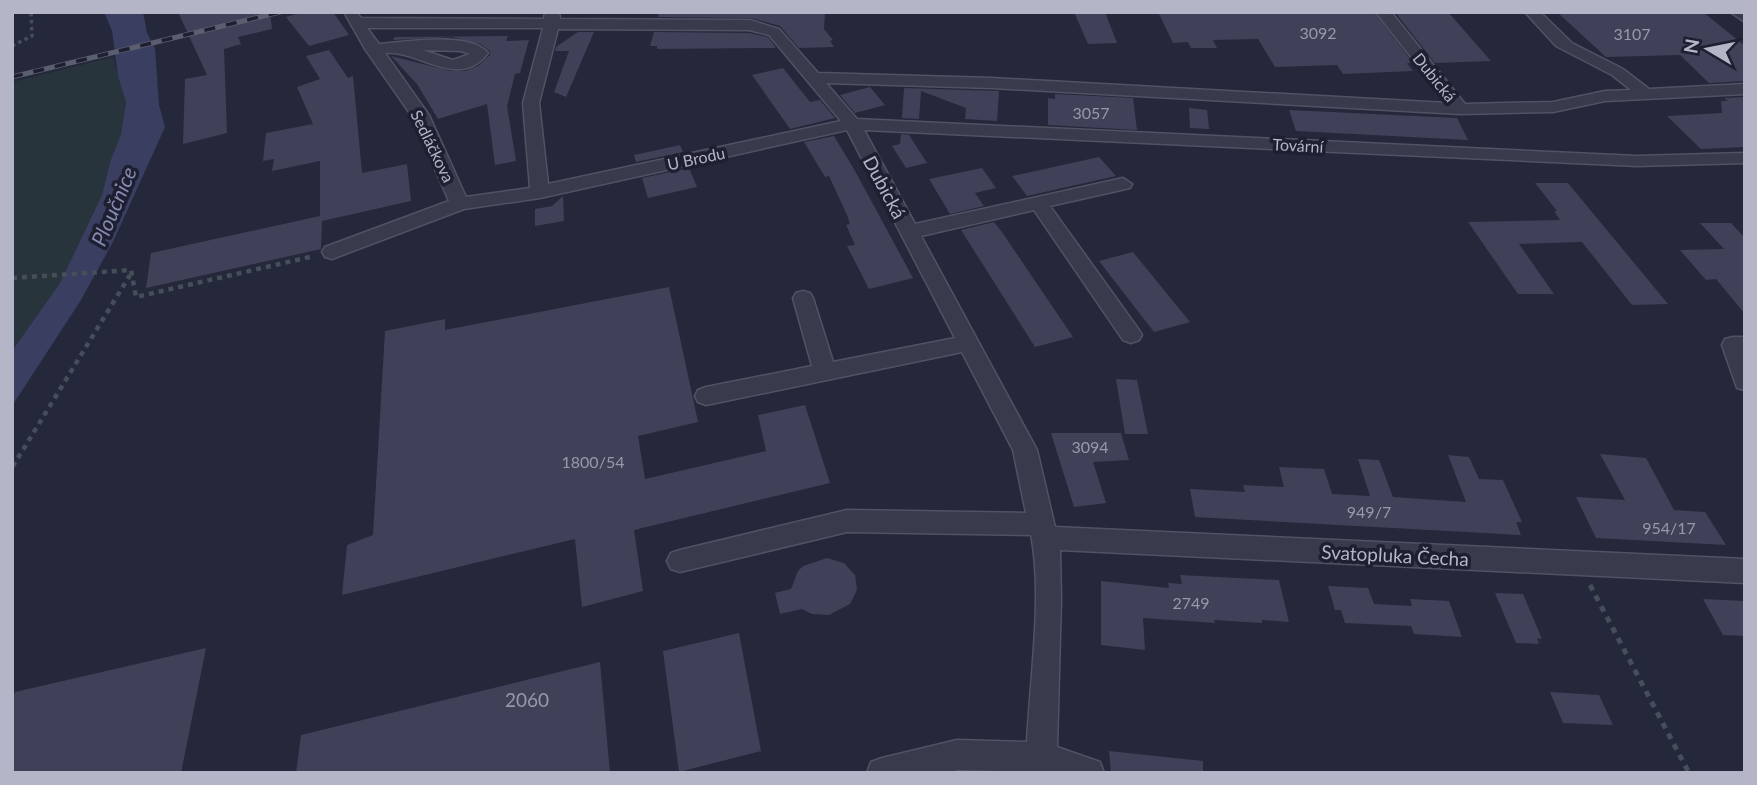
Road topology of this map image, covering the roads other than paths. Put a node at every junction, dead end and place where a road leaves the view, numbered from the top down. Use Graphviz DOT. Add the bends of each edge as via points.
graph roads {
  1 [pos="1383,12"];
  2 [pos="1532,12"];
  3 [pos="1737,12"];
  4 [pos="353,18"];
  5 [pos="552,18"];
  6 [pos="1745,18"];
  7 [pos="403,47"];
  8 [pos="373,49"];
  9 [pos="815,78"];
  10 [pos="1745,89"];
  11 [pos="1644,93"];
  12 [pos="1460,108"];
  13 [pos="852,124"];
  14 [pos="1745,158"];
  15 [pos="1123,184"];
  16 [pos="540,192"];
  17 [pos="460,204"];
  18 [pos="1039,204"];
  19 [pos="909,232"];
  20 [pos="332,252"];
  21 [pos="803,298"];
  22 [pos="1131,335"];
  23 [pos="968,343"];
  24 [pos="1745,345"];
  25 [pos="824,371"];
  26 [pos="1745,382"];
  27 [pos="706,396"];
  28 [pos="1044,531"];
  29 [pos="680,561"];
  30 [pos="1745,571"];
  31 [pos="1042,765"];
  32 [pos="882,773"];
  33 [pos="1089,773"];
  1 -- 12 [label="street, Dubická"];
  2 -- 11 [label="street" via="1572,50 1613,67"];
  3 -- 6 [label="street"];
  4 -- 5 [label="street, Dubická"];
  4 -- 8 [label="street, Sedláčkova"];
  5 -- 9 [label="street, Dubická" via="750,25 774,32"];
  5 -- 16 [label="street" via="531,103"];
  7 -- 8 [label="street"];
  8 -- 17 [label="street, Sedláčkova" via="420,115"];
  9 -- 12 [label="street"];
  9 -- 13 [label="street, Dubická"];
  10 -- 11 [label="street"];
  11 -- 12 [label="street" via="1553,107"];
  13 -- 14 [label="street, Tovární" via="1637,161"];
  13 -- 16 [label="street, U Brodu"];
  13 -- 19 [label="street, Dubická"];
  15 -- 18 [label="street"];
  16 -- 17 [label="street, Sedláčkova"];
  17 -- 20 [label="street"];
  18 -- 19 [label="street"];
  18 -- 22 [label="street"];
  19 -- 23 [label="street, Dubická"];
  21 -- 25 [label="street"];
  23 -- 25 [label="street"];
  23 -- 28 [label="street, Dubická" via="1025,450"];
  24 -- 26 [label="street" via="1733,345"];
  25 -- 27 [label="street"];
  28 -- 29 [label="street, Svatopluka Čecha" via="847,521"];
  28 -- 30 [label="street, Svatopluka Čecha"];
  28 -- 31 [label="street, Dubická" via="1048,599"];
  31 -- 32 [label="street" via="957,755"];
  31 -- 33 [label="street"];
}
